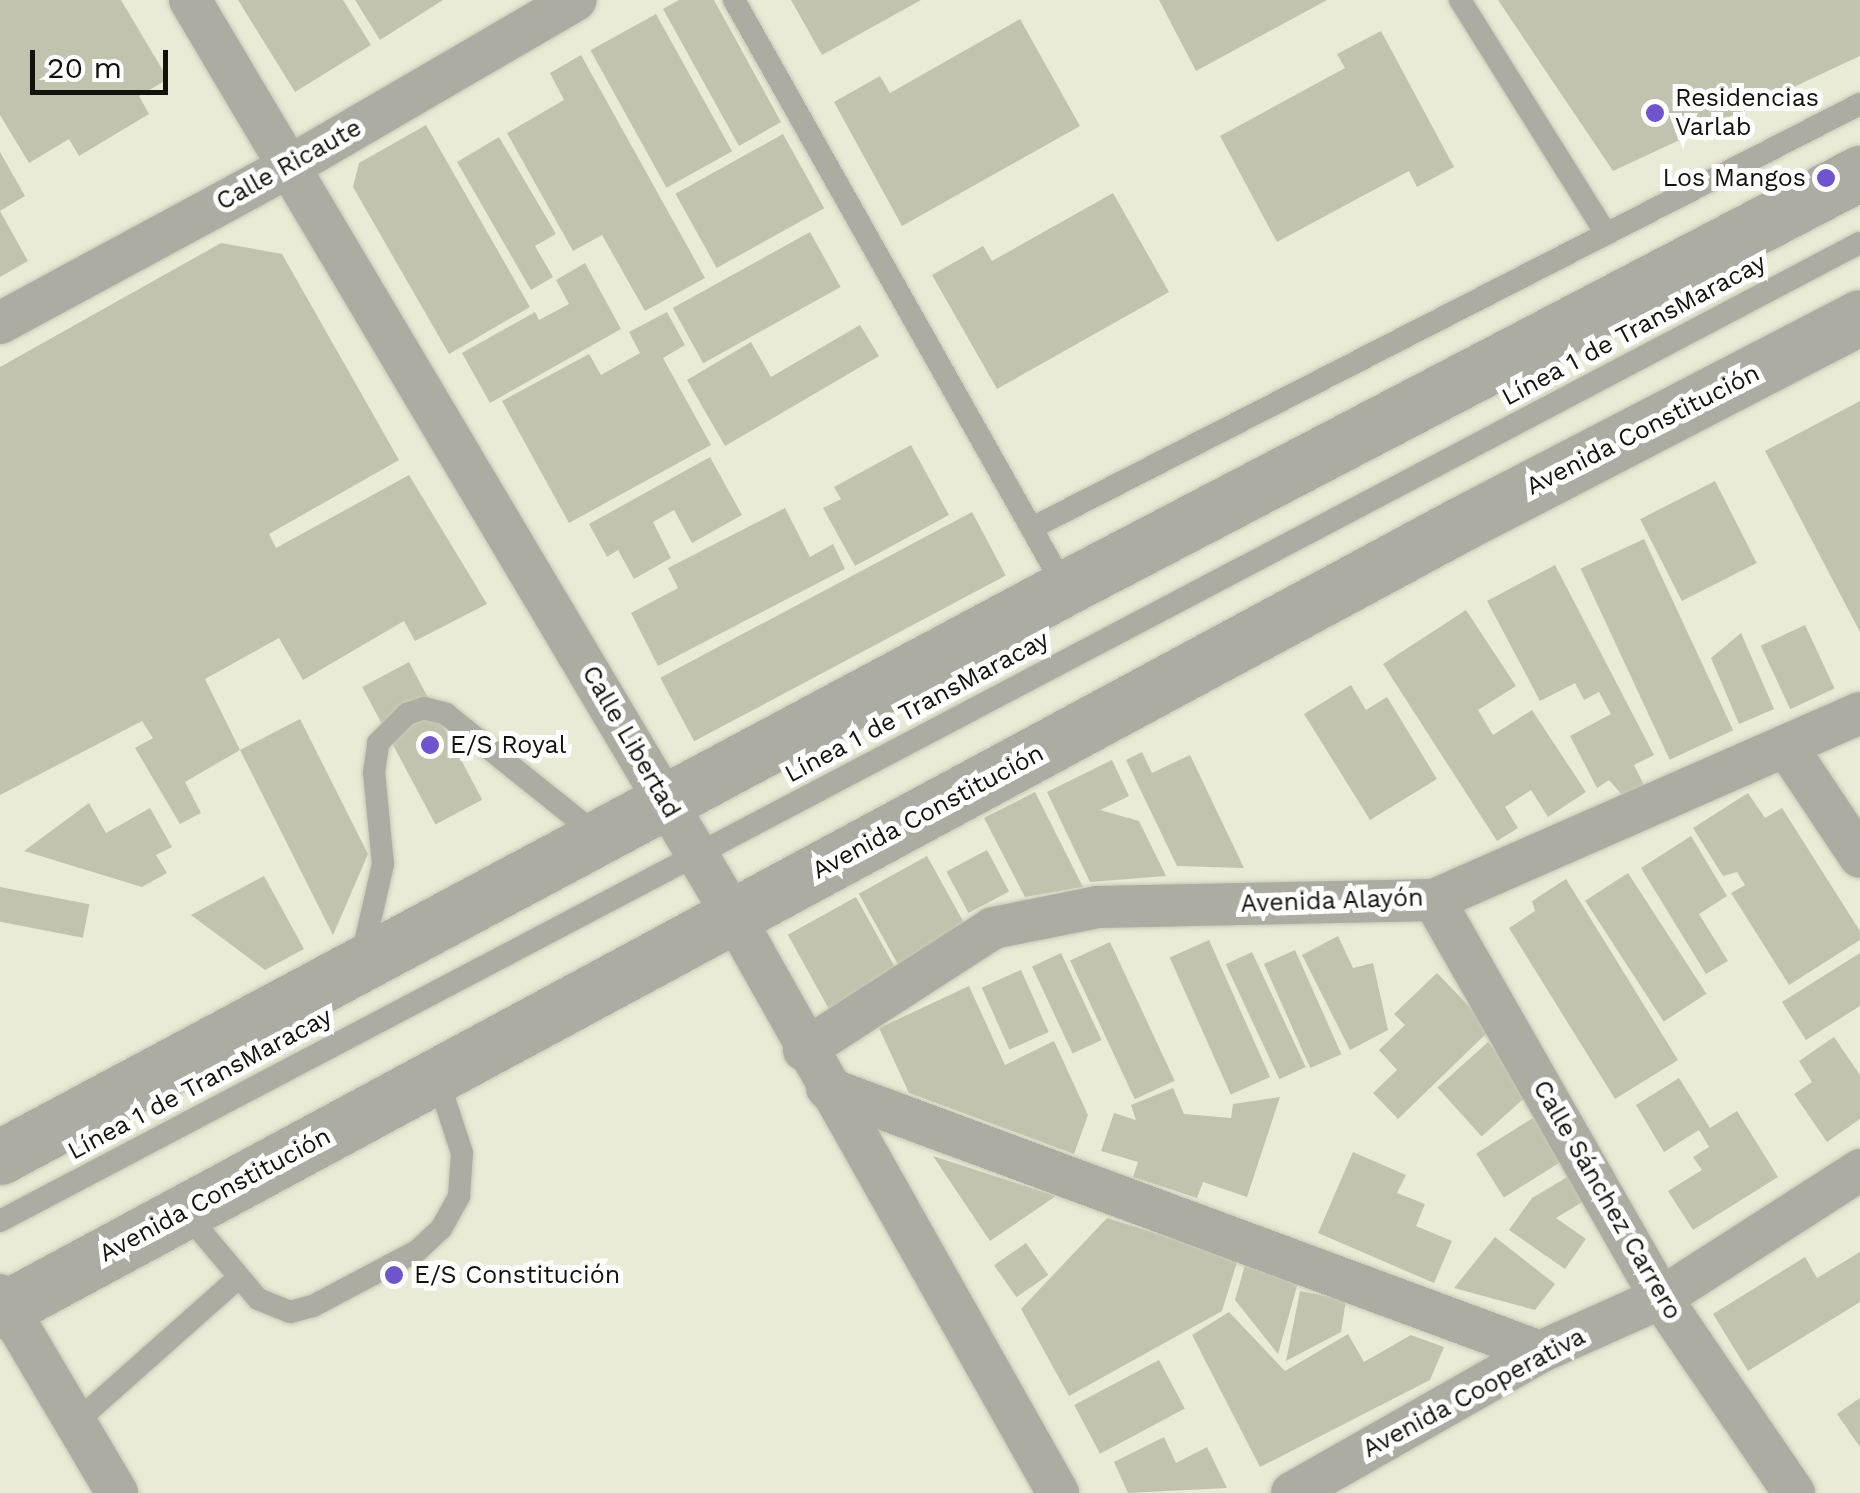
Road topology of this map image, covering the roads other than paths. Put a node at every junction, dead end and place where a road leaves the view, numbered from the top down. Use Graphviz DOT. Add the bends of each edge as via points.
graph roads {
  1 [pos="190,0"];
  2 [pos="575,0"];
  3 [pos="734,0"];
  4 [pos="1460,0"];
  5 [pos="1860,104"];
  6 [pos="292,165"];
  7 [pos="1860,173"];
  8 [pos="1605,232"];
  9 [pos="1860,243"];
  10 [pos="1860,317"];
  11 [pos="0,323"];
  12 [pos="1034,527"];
  13 [pos="1065,588"];
  14 [pos="1860,714"];
  15 [pos="1786,746"];
  16 [pos="668,804"];
  17 [pos="600,838"];
  18 [pos="697,854"];
  19 [pos="1860,857"];
  20 [pos="1434,900"];
  21 [pos="734,917"];
  22 [pos="359,966"];
  23 [pos="804,1050"];
  24 [pos="437,1077"];
  25 [pos="827,1088"];
  26 [pos="0,1157"];
  27 [pos="1860,1170"];
  28 [pos="183,1210"];
  29 [pos="0,1220"];
  30 [pos="236,1280"];
  31 [pos="1661,1298"];
  32 [pos="2,1305"];
  33 [pos="1540,1352"];
  34 [pos="76,1422"];
  35 [pos="117,1493"];
  36 [pos="1058,1493"];
  37 [pos="1292,1493"];
  38 [pos="1794,1493"];
  1 -- 6 [label="street, Calle Libertad"];
  2 -- 6 [label="street, Calle Ricaute"];
  3 -- 12 [label="lane"];
  4 -- 8 [label="lane"];
  5 -- 8 [label="lane"];
  6 -- 11 [label="street, Calle Ricaute"];
  6 -- 16 [label="street, Calle Libertad"];
  7 -- 13 [label="street"];
  8 -- 12 [label="lane"];
  9 -- 18 [label="lane, Línea 1 de TransMaracay"];
  10 -- 21 [label="street, Avenida Constitución"];
  12 -- 13 [label="lane"];
  13 -- 16 [label="street"];
  14 -- 15 [label="street, Avenida Alayón"];
  15 -- 19 [label="street"];
  15 -- 20 [label="street, Avenida Alayón"];
  16 -- 17 [label="street"];
  16 -- 18 [label="street, Calle Libertad"];
  17 -- 22 [label="street"];
  17 -- 22 [label="lane" via="446,714 424,708 407,714 378,743 374,773 383,864"];
  18 -- 21 [label="street, Calle Libertad"];
  18 -- 29 [label="lane, Línea 1 de TransMaracay"];
  20 -- 23 [label="street, Avenida Alayón" via="1096,907 993,928"];
  20 -- 31 [label="street, Calle Sánchez Carrero"];
  21 -- 23 [label="street, Calle Libertad"];
  21 -- 24 [label="street, Avenida Constitución"];
  22 -- 26 [label="street"];
  23 -- 25 [label="street, Calle Libertad"];
  24 -- 28 [label="street, Avenida Constitución"];
  24 -- 30 [label="lane" via="462,1154 459,1196 441,1229 417,1251 290,1312 258,1299"];
  25 -- 33 [label="street"];
  25 -- 36 [label="street, Calle Libertad"];
  27 -- 31 [label="street, Avenida Cooperativa"];
  28 -- 30 [label="lane"];
  28 -- 32 [label="street, Avenida Constitución"];
  30 -- 34 [label="lane"];
  31 -- 33 [label="street, Avenida Cooperativa"];
  31 -- 38 [label="street, Calle Sánchez Carrero"];
  32 -- 34 [label="street"];
  33 -- 37 [label="street, Avenida Cooperativa"];
  34 -- 35 [label="street"];
}
